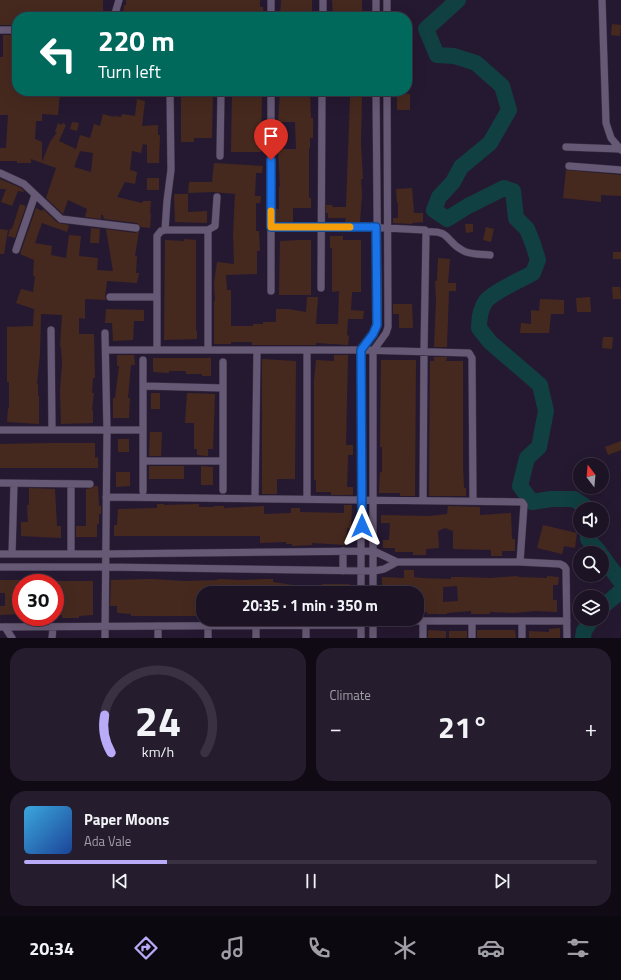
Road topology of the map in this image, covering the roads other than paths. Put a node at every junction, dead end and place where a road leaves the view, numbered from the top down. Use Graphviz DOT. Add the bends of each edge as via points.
graph roads {
  1 [pos="119,0"];
  2 [pos="272,0"];
  3 [pos="323,0"];
  4 [pos="376,0"];
  5 [pos="387,0"];
  6 [pos="602,0"];
  7 [pos="115,12"];
  8 [pos="272,12"];
  9 [pos="323,12"];
  10 [pos="376,12"];
  11 [pos="387,12"];
  12 [pos="0,30"];
  13 [pos="12,30"];
  14 [pos="170,96"];
  15 [pos="221,96"];
  16 [pos="272,96"];
  17 [pos="322,96"];
  18 [pos="376,96"];
  19 [pos="387,96"];
  20 [pos="566,147"];
  21 [pos="621,150"];
  22 [pos="220,156"];
  23 [pos="569,166"];
  24 [pos="621,170"];
  25 [pos="0,173"];
  26 [pos="35,195"];
  27 [pos="217,198"];
  28 [pos="271,227"];
  29 [pos="322,227"];
  30 [pos="376,227"];
  31 [pos="136,228"];
  32 [pos="386,228"];
  33 [pos="165,230"];
  34 [pos="208,230"];
  35 [pos="426,232"];
  36 [pos="16,250"];
  37 [pos="490,255"];
  38 [pos="321,288"];
  39 [pos="271,291"];
  40 [pos="110,296"];
  41 [pos="157,297"];
  42 [pos="52,330"];
  43 [pos="105,333"];
  44 [pos="106,350"];
  45 [pos="157,350"];
  46 [pos="208,350"];
  47 [pos="258,350"];
  48 [pos="307,350"];
  49 [pos="361,350"];
  50 [pos="373,351"];
  51 [pos="424,351"];
  52 [pos="143,360"];
  53 [pos="223,362"];
  54 [pos="144,386"];
  55 [pos="223,388"];
  56 [pos="0,430"];
  57 [pos="52,430"];
  58 [pos="143,430"];
  59 [pos="107,431"];
  60 [pos="143,461"];
  61 [pos="223,461"];
  62 [pos="0,484"];
  63 [pos="14,484"];
  64 [pos="71,484"];
  65 [pos="90,484"];
  66 [pos="223,490"];
  67 [pos="143,491"];
  68 [pos="106,497"];
  69 [pos="255,498"];
  70 [pos="307,499"];
  71 [pos="362,500"];
  72 [pos="373,500"];
  73 [pos="423,500"];
  74 [pos="473,501"];
  75 [pos="343,551"];
  76 [pos="361,551"];
  77 [pos="374,551"];
  78 [pos="0,554"];
  79 [pos="12,554"];
  80 [pos="71,554"];
  81 [pos="105,554"];
  82 [pos="397,562"];
  83 [pos="520,562"];
  84 [pos="0,567"];
  85 [pos="105,567"];
  86 [pos="343,571"];
  87 [pos="361,571"];
  88 [pos="374,571"];
  89 [pos="361,586"];
  90 [pos="373,586"];
  91 [pos="424,621"];
  92 [pos="472,621"];
  93 [pos="522,621"];
  94 [pos="567,621"];
  95 [pos="105,626"];
  96 [pos="158,626"];
  97 [pos="196,626"];
  98 [pos="208,626"];
  99 [pos="256,626"];
  100 [pos="306,626"];
  101 [pos="361,626"];
  102 [pos="373,626"];
  103 [pos="423,626"];
  104 [pos="3,627"];
  105 [pos="53,627"];
  106 [pos="12,638"];
  107 [pos="52,638"];
  108 [pos="105,638"];
  109 [pos="158,638"];
  110 [pos="208,638"];
  111 [pos="256,638"];
  112 [pos="306,638"];
  113 [pos="360,638"];
  114 [pos="373,638"];
  115 [pos="423,638"];
  116 [pos="472,638"];
  117 [pos="522,638"];
  118 [pos="567,638"];
  1 -- 7 [label="street"];
  2 -- 8 [label="street"];
  3 -- 9 [label="street"];
  4 -- 10 [label="street"];
  5 -- 11 [label="street"];
  6 -- 21 [label="street" via="606,123 611,138"];
  12 -- 13 [label="street"];
  14 -- 33 [label="street" via="171,170"];
  15 -- 22 [label="street"];
  16 -- 28 [label="street"];
  17 -- 29 [label="street"];
  18 -- 30 [label="street"];
  19 -- 32 [label="street"];
  20 -- 21 [label="street"];
  23 -- 24 [label="street"];
  25 -- 26 [label="street" via="24,184"];
  26 -- 31 [label="street" via="63,220"];
  26 -- 36 [label="street"];
  27 -- 34 [label="street" via="215,226"];
  28 -- 29 [label="street"];
  28 -- 39 [label="street"];
  29 -- 30 [label="street"];
  29 -- 38 [label="street"];
  30 -- 32 [label="street"];
  30 -- 49 [label="street" via="377,325"];
  32 -- 35 [label="street" via="422,229"];
  32 -- 50 [label="street" via="388,327"];
  33 -- 34 [label="street"];
  33 -- 41 [label="street" via="157,236"];
  34 -- 46 [label="street"];
  35 -- 37 [label="street" via="444,234 461,250"];
  35 -- 51 [label="street"];
  40 -- 41 [label="street"];
  41 -- 45 [label="street"];
  42 -- 57 [label="street"];
  43 -- 44 [label="street"];
  44 -- 45 [label="street"];
  44 -- 59 [label="street"];
  45 -- 46 [label="street"];
  46 -- 47 [label="street"];
  47 -- 48 [label="street"];
  47 -- 69 [label="street"];
  48 -- 49 [label="street"];
  48 -- 70 [label="street"];
  49 -- 50 [label="street"];
  49 -- 71 [label="street"];
  50 -- 51 [label="street"];
  50 -- 72 [label="street"];
  51 -- 73 [label="street"];
  51 -- 74 [label="street" via="471,354"];
  52 -- 54 [label="street"];
  53 -- 55 [label="street"];
  54 -- 55 [label="street"];
  54 -- 58 [label="street"];
  55 -- 61 [label="street"];
  56 -- 57 [label="street"];
  57 -- 59 [label="street"];
  58 -- 59 [label="street"];
  58 -- 60 [label="street"];
  59 -- 68 [label="street"];
  60 -- 61 [label="street"];
  60 -- 67 [label="street"];
  61 -- 66 [label="street"];
  62 -- 63 [label="street"];
  63 -- 64 [label="street"];
  63 -- 79 [label="street"];
  64 -- 65 [label="street"];
  64 -- 80 [label="street"];
  68 -- 69 [label="street"];
  68 -- 81 [label="street"];
  69 -- 70 [label="street"];
  70 -- 71 [label="street"];
  71 -- 72 [label="street"];
  71 -- 76 [label="street"];
  72 -- 73 [label="street"];
  72 -- 77 [label="street"];
  73 -- 74 [label="street"];
  74 -- 83 [label="street" via="523,503"];
  75 -- 76 [label="street"];
  75 -- 81 [label="street"];
  75 -- 86 [label="street"];
  76 -- 77 [label="street"];
  76 -- 87 [label="street"];
  77 -- 82 [label="street"];
  77 -- 88 [label="street"];
  78 -- 79 [label="street"];
  79 -- 80 [label="street"];
  80 -- 81 [label="street"];
  81 -- 85 [label="street"];
  82 -- 83 [label="street"];
  82 -- 88 [label="street"];
  83 -- 94 [label="street" via="564,566"];
  84 -- 85 [label="street"];
  85 -- 86 [label="street"];
  85 -- 95 [label="street"];
  86 -- 87 [label="street"];
  87 -- 88 [label="street"];
  87 -- 89 [label="street"];
  88 -- 90 [label="street"];
  91 -- 92 [label="street"];
  92 -- 93 [label="street"];
  92 -- 116 [label="street"];
  93 -- 94 [label="street"];
  93 -- 117 [label="street"];
  94 -- 118 [label="street"];
  95 -- 96 [label="street"];
  95 -- 105 [label="street"];
  95 -- 108 [label="street"];
  96 -- 97 [label="street"];
  96 -- 109 [label="street"];
  98 -- 110 [label="street"];
  99 -- 111 [label="street"];
  100 -- 112 [label="street"];
  101 -- 113 [label="street"];
  102 -- 114 [label="street"];
  103 -- 115 [label="street"];
  104 -- 105 [label="street"];
  104 -- 106 [label="street"];
  105 -- 107 [label="street"];
}
